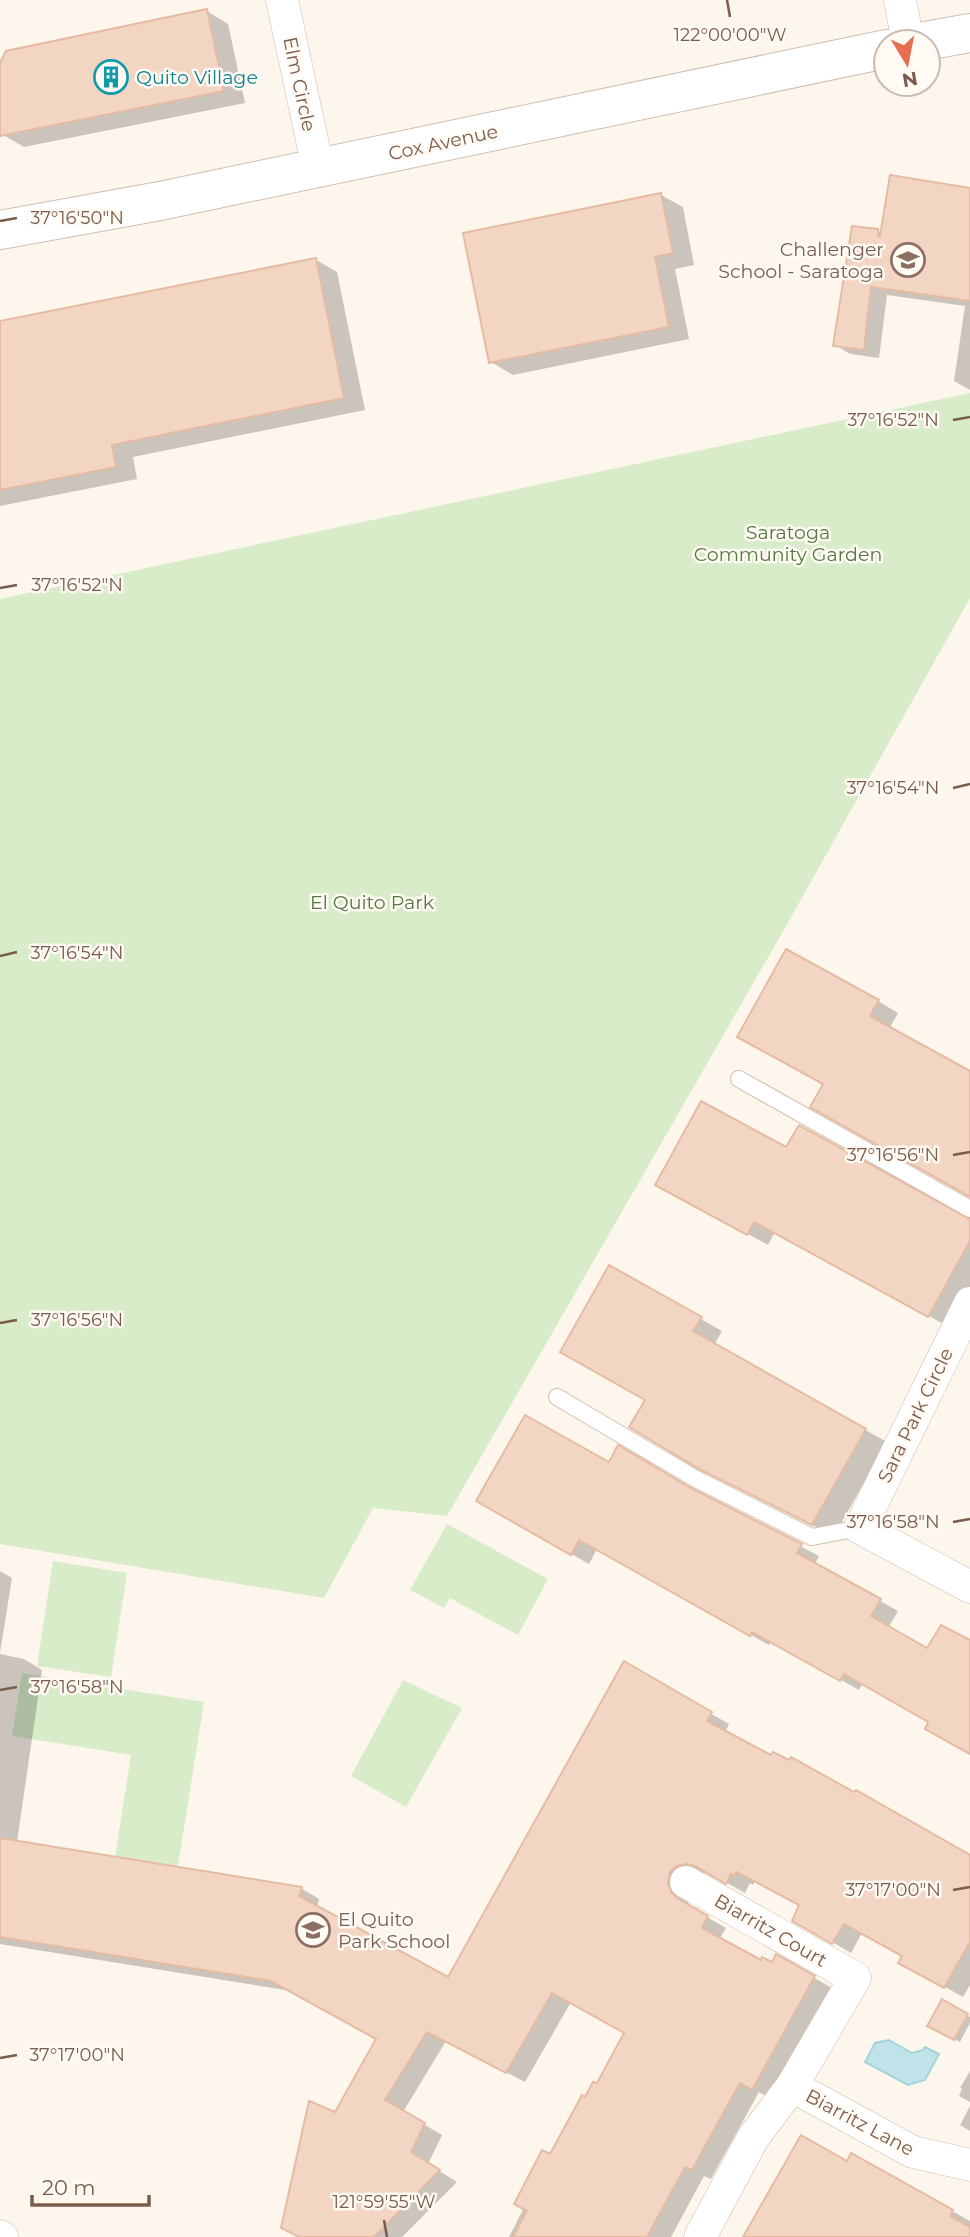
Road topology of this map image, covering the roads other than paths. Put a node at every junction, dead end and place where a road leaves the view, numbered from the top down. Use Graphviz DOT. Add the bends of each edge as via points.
graph roads {
  1 [pos="282,0"];
  2 [pos="900,0"];
  3 [pos="905,28"];
  4 [pos="970,33"];
  5 [pos="942,38"];
  6 [pos="872,52"];
  7 [pos="318,168"];
  8 [pos="0,230"];
  9 [pos="739,1079"];
  10 [pos="970,1209"];
  11 [pos="970,1303"];
  12 [pos="557,1396"];
  13 [pos="860,1528"];
  14 [pos="970,1587"];
  15 [pos="686,1882"];
  16 [pos="855,1978"];
  17 [pos="792,2086"];
  18 [pos="970,2165"];
  19 [pos="700,2237"];
  1 -- 7 [label="street, Elm Circle"];
  2 -- 3 [label="street"];
  4 -- 5 [label="street"];
  6 -- 7 [label="street, Cox Avenue"];
  7 -- 8 [label="street, Cox Avenue"];
  9 -- 10 [label="lane"];
  11 -- 13 [label="street, Sara Park Circle"];
  12 -- 13 [label="lane" via="696,1479 812,1537"];
  13 -- 14 [label="street"];
  15 -- 16 [label="street, Biarritz Court"];
  16 -- 17 [label="street, Biarritz Lane"];
  17 -- 18 [label="street, Biarritz Lane" via="913,2152"];
  17 -- 19 [label="street, Biarritz Lane" via="753,2138"];
}
